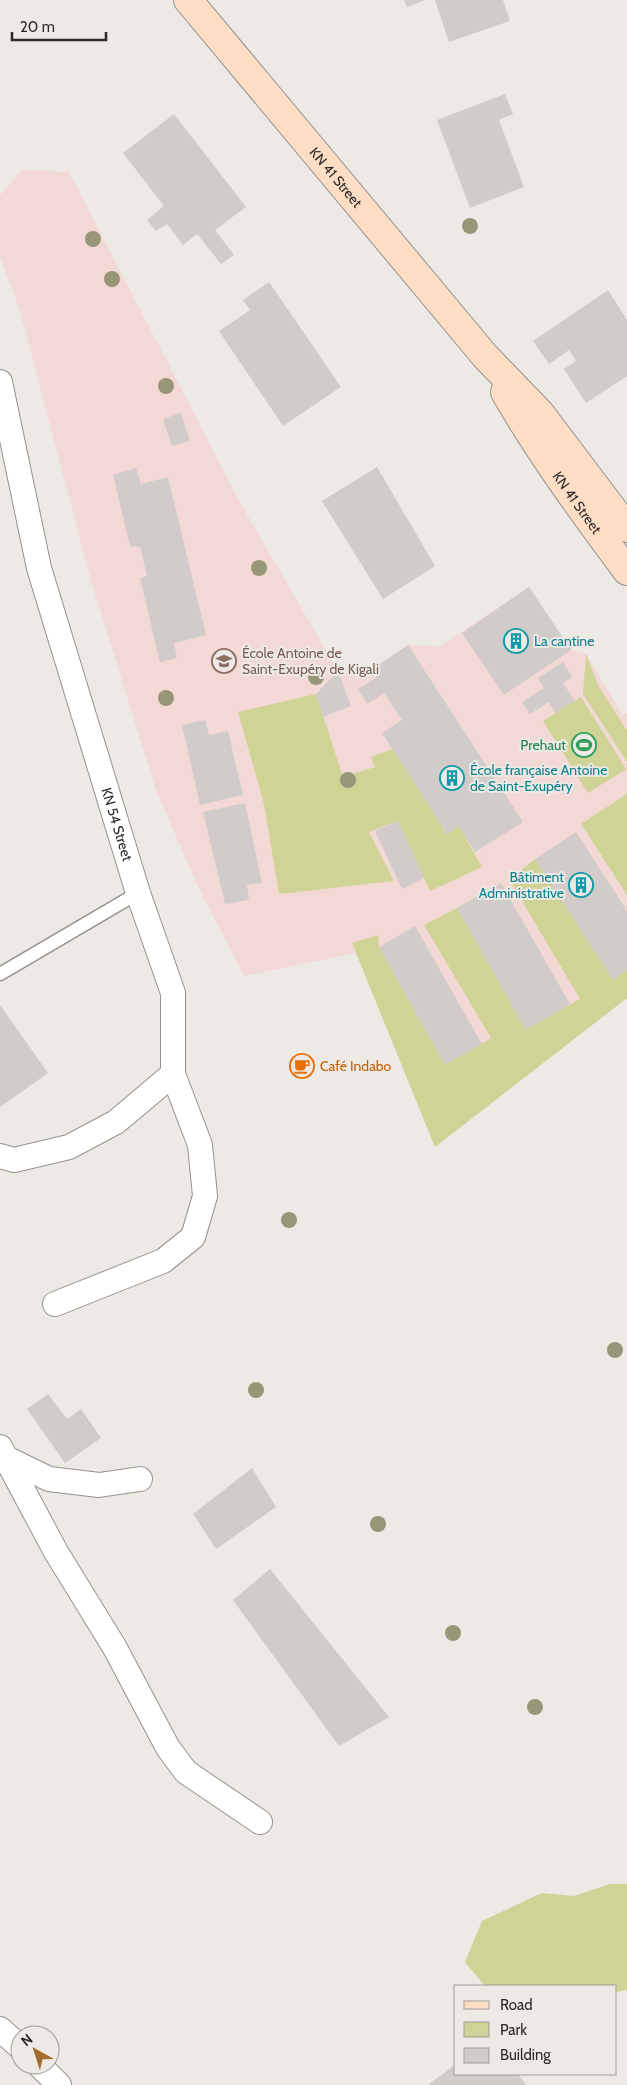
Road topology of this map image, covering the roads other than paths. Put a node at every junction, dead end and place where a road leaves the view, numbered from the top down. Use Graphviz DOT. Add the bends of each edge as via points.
graph roads {
  1 [pos="188,0"];
  2 [pos="485,356"];
  3 [pos="0,382"];
  4 [pos="627,528"];
  5 [pos="627,571"];
  6 [pos="138,893"];
  7 [pos="0,974"];
  8 [pos="173,1074"];
  9 [pos="0,1156"];
  10 [pos="56,1304"];
  11 [pos="3,1452"];
  12 [pos="140,1479"];
  13 [pos="260,1822"];
  14 [pos="0,2029"];
  15 [pos="10,2038"];
  16 [pos="50,2075"];
  17 [pos="60,2085"];
  1 -- 2 [label="main road, KN 41 Street"];
  2 -- 4 [label="main road, KN 41 Street" via="540,413"];
  2 -- 5 [label="main road, KN 41 Street" via="526,427 578,506"];
  3 -- 6 [label="street, KN 54 Street" via="39,568"];
  6 -- 7 [label="lane"];
  6 -- 8 [label="street, KN 54 Street" via="173,993"];
  8 -- 9 [label="street" via="116,1122 69,1147 14,1160"];
  8 -- 10 [label="street" via="200,1145 205,1196 193,1237 164,1261"];
  11 -- 12 [label="street" via="49,1479 99,1485"];
  11 -- 13 [label="street" via="168,1748 186,1772"];
  14 -- 15 [label="street"];
  16 -- 17 [label="street"];
}
